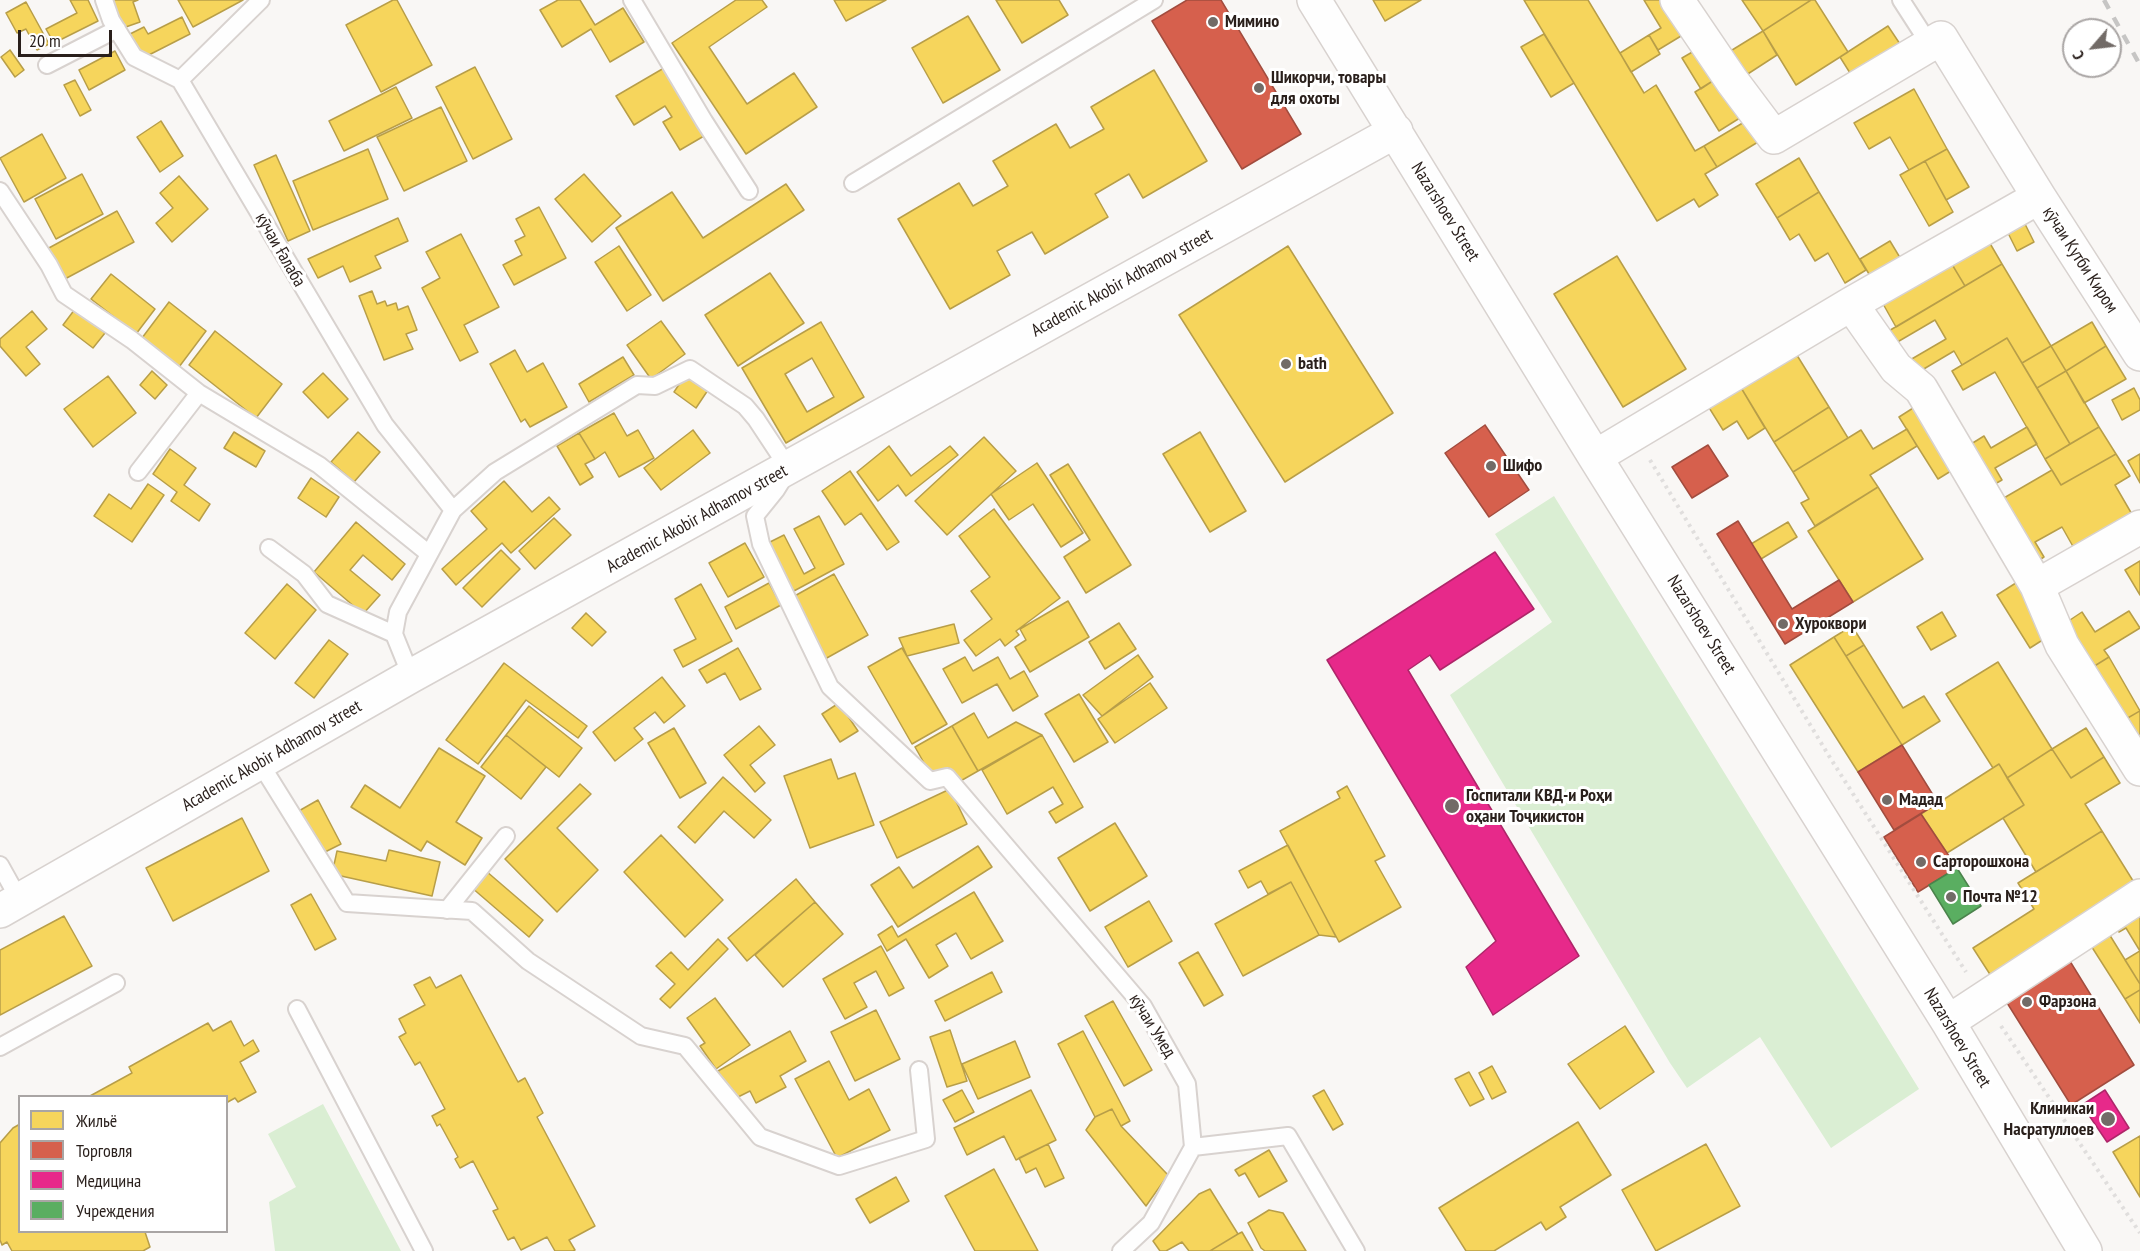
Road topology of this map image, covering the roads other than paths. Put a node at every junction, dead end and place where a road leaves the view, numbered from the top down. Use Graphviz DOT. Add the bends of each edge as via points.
graph roads {
  1 [pos="104,0"];
  2 [pos="261,0"];
  3 [pos="632,0"];
  4 [pos="1154,0"];
  5 [pos="1314,0"];
  6 [pos="1677,0"];
  7 [pos="1901,0"];
  8 [pos="117,30"];
  9 [pos="1930,45"];
  10 [pos="47,65"];
  11 [pos="180,80"];
  12 [pos="1396,131"];
  13 [pos="854,183"];
  14 [pos="0,191"];
  15 [pos="749,191"];
  16 [pos="2039,196"];
  17 [pos="1851,304"];
  18 [pos="2140,354"];
  19 [pos="199,393"];
  20 [pos="1595,456"];
  21 [pos="789,469"];
  22 [pos="138,472"];
  23 [pos="453,510"];
  24 [pos="2140,527"];
  25 [pos="269,548"];
  26 [pos="428,553"];
  27 [pos="2037,586"];
  28 [pos="394,634"];
  29 [pos="411,676"];
  30 [pos="260,763"];
  31 [pos="2140,770"];
  32 [pos="506,836"];
  33 [pos="0,865"];
  34 [pos="2140,896"];
  35 [pos="10,906"];
  36 [pos="447,910"];
  37 [pos="116,983"];
  38 [pos="297,1009"];
  39 [pos="1948,1022"];
  40 [pos="0,1047"];
  41 [pos="919,1070"];
  42 [pos="1193,1147"];
  43 [pos="424,1251"];
  44 [pos="1121,1251"];
  45 [pos="1356,1251"];
  46 [pos="2085,1251"];
  1 -- 8 [label="lane"];
  2 -- 11 [label="lane"];
  3 -- 15 [label="lane"];
  4 -- 13 [label="lane"];
  5 -- 12 [label="street, Nazarshoev Street"];
  6 -- 9 [label="street" via="1774,137"];
  7 -- 9 [label="lane"];
  8 -- 10 [label="lane"];
  8 -- 11 [label="lane" via="134,57"];
  9 -- 16 [label="street, кӯчаи Кутби Киром" via="1941,38"];
  11 -- 23 [label="lane, кӯчаи Ғалаба" via="385,425"];
  12 -- 20 [label="street, Nazarshoev Street"];
  12 -- 21 [label="street, Academic Akobir Adhamov street"];
  14 -- 19 [label="lane" via="64,294 132,340"];
  16 -- 17 [label="street"];
  16 -- 18 [label="street, кӯчаи Кутби Киром"];
  17 -- 20 [label="street"];
  17 -- 27 [label="street" via="1896,368 1921,389"];
  19 -- 22 [label="lane"];
  19 -- 26 [label="lane" via="319,465"];
  20 -- 39 [label="street, Nazarshoev Street"];
  21 -- 23 [label="lane" via="745,406 690,369 655,386 637,385 495,472"];
  21 -- 29 [label="street, Academic Akobir Adhamov street"];
  21 -- 42 [label="lane, кӯчаи Умед" via="755,516 761,544 830,687 930,781 947,777 1143,1005 1187,1084"];
  23 -- 26 [label="lane"];
  24 -- 27 [label="street"];
  25 -- 28 [label="lane" via="304,574 327,604"];
  26 -- 28 [label="lane" via="398,612"];
  27 -- 31 [label="street" via="2062,645"];
  28 -- 29 [label="lane"];
  29 -- 30 [label="street, Academic Akobir Adhamov street"];
  30 -- 35 [label="street, Academic Akobir Adhamov street"];
  30 -- 36 [label="lane" via="347,903"];
  32 -- 36 [label="lane"];
  33 -- 35 [label="lane"];
  34 -- 39 [label="street"];
  36 -- 41 [label="lane" via="472,911 528,961 641,1036 685,1046 760,1137 839,1166 926,1139"];
  37 -- 40 [label="lane"];
  38 -- 43 [label="lane"];
  39 -- 46 [label="street, Nazarshoev Street"];
  42 -- 44 [label="lane" via="1151,1223"];
  42 -- 45 [label="lane" via="1287,1136"];
}
